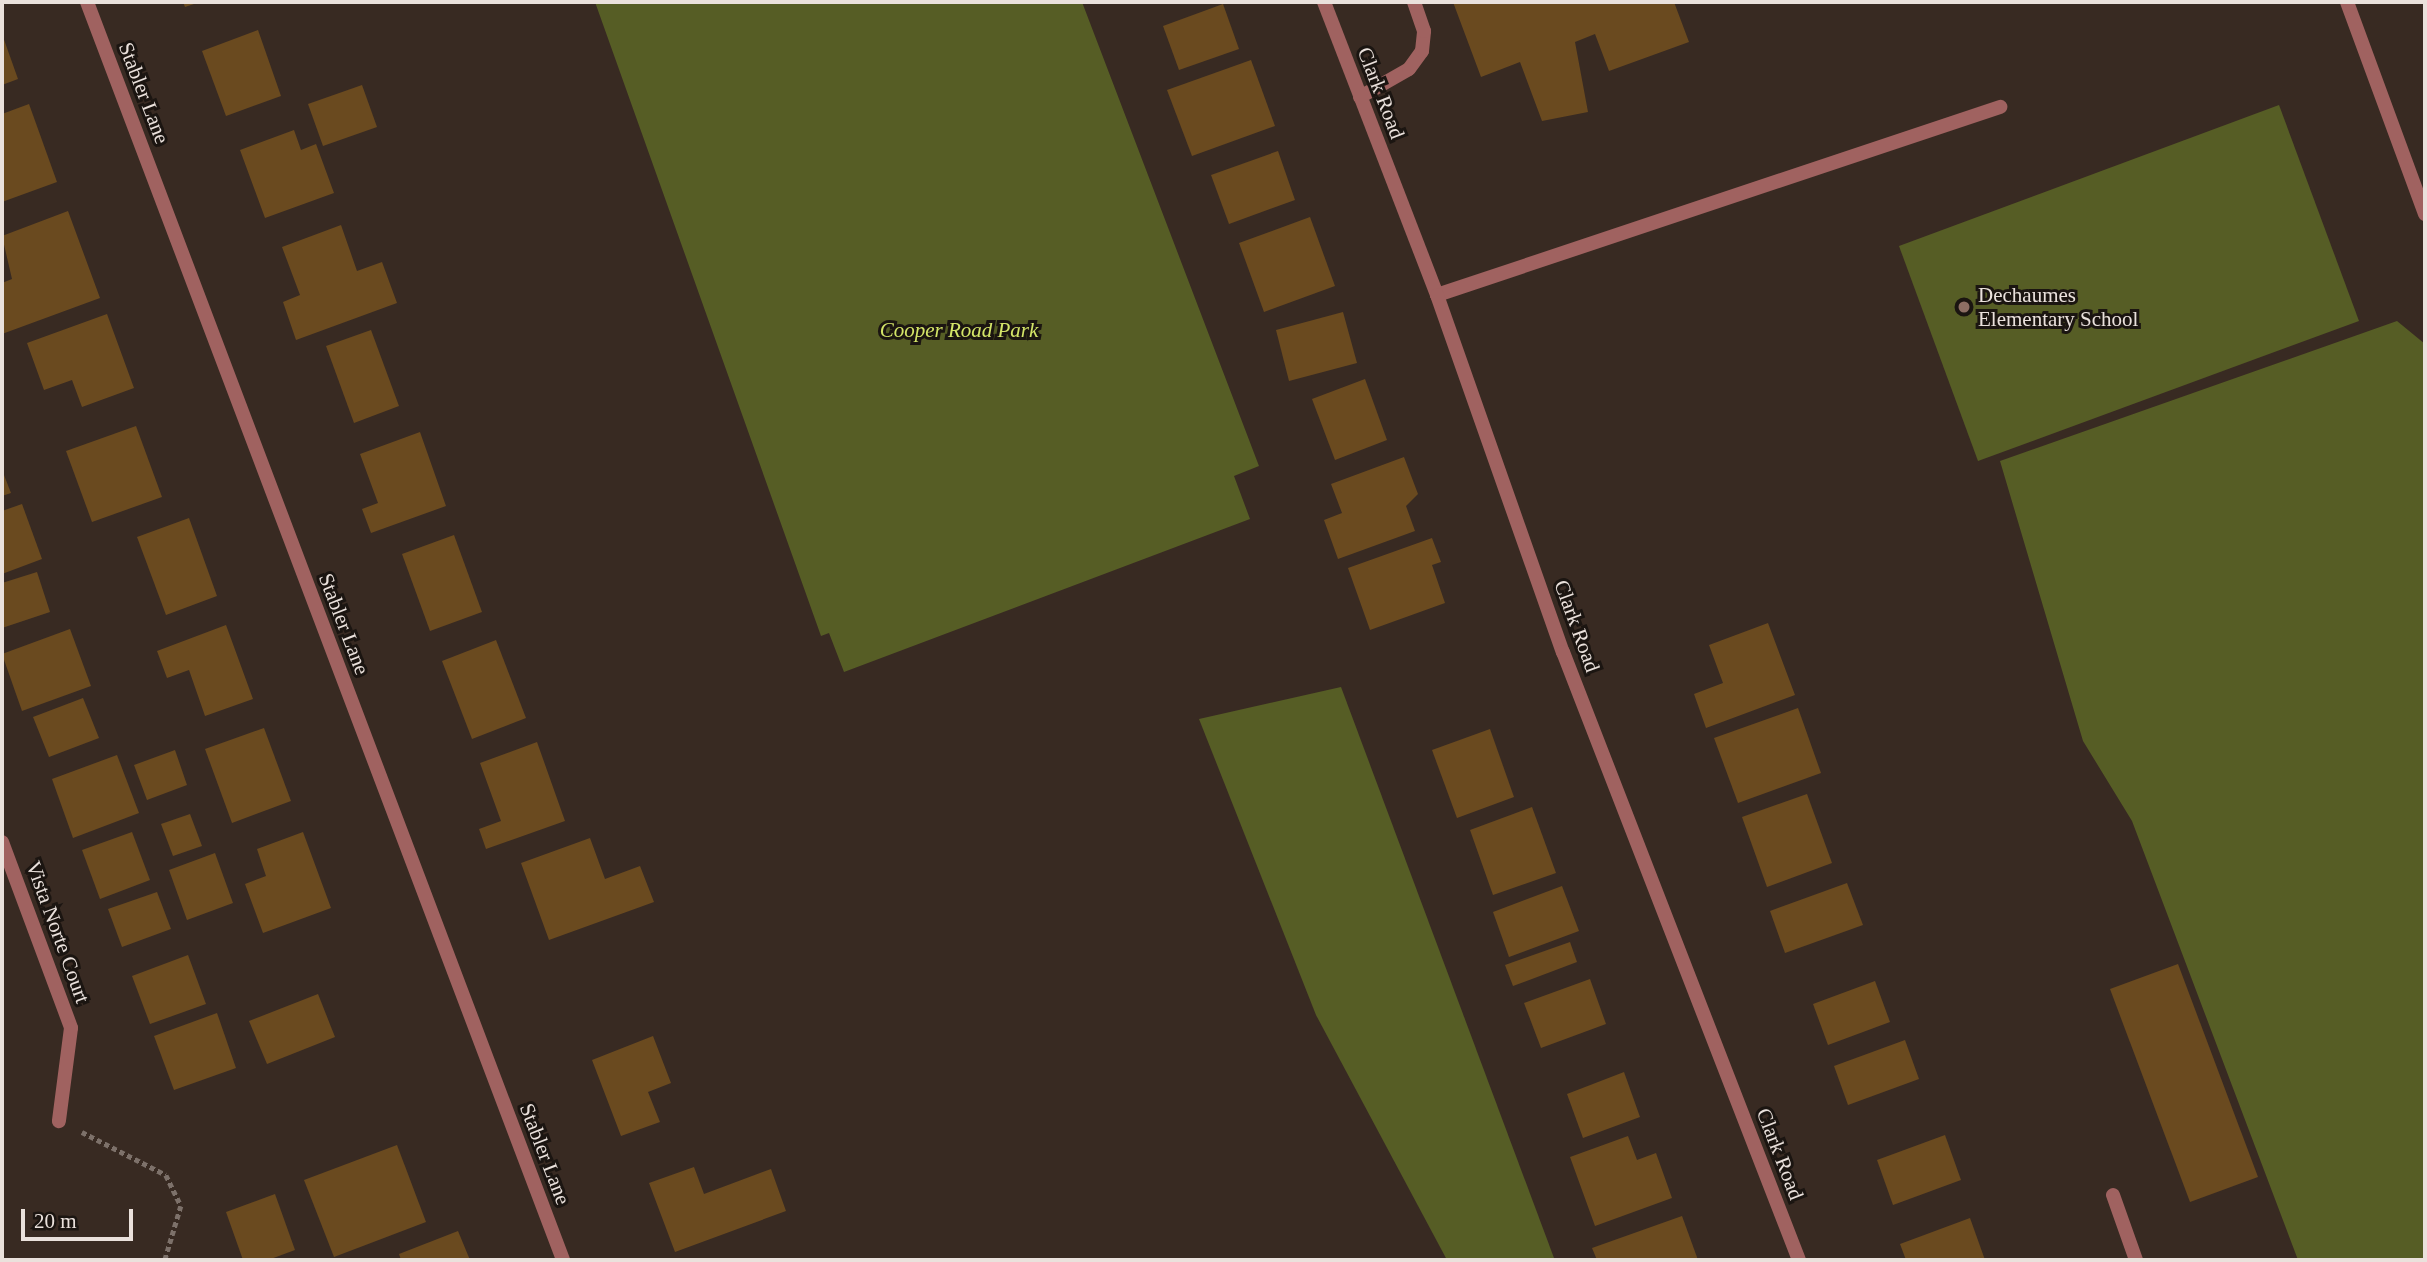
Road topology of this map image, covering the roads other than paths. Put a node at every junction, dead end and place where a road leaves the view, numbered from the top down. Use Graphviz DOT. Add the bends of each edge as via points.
graph roads {
  1 [pos="87,2"];
  2 [pos="1324,2"];
  3 [pos="1413,2"];
  4 [pos="2347,2"];
  5 [pos="1360,97"];
  6 [pos="2000,107"];
  7 [pos="2425,214"];
  8 [pos="1437,295"];
  9 [pos="2,842"];
  10 [pos="59,1122"];
  11 [pos="2112,1195"];
  12 [pos="563,1260"];
  13 [pos="1799,1260"];
  14 [pos="2136,1260"];
  1 -- 12 [label="street, Stabler Lane"];
  2 -- 5 [label="street, Clark Road"];
  3 -- 5 [label="street" via="1424,31 1422,51 1409,69"];
  4 -- 7 [label="street"];
  5 -- 8 [label="street, Clark Road"];
  6 -- 8 [label="street"];
  8 -- 13 [label="street, Clark Road" via="1563,652"];
  9 -- 10 [label="street, Vista Norte Court" via="71,1028"];
  11 -- 14 [label="street"];
}
